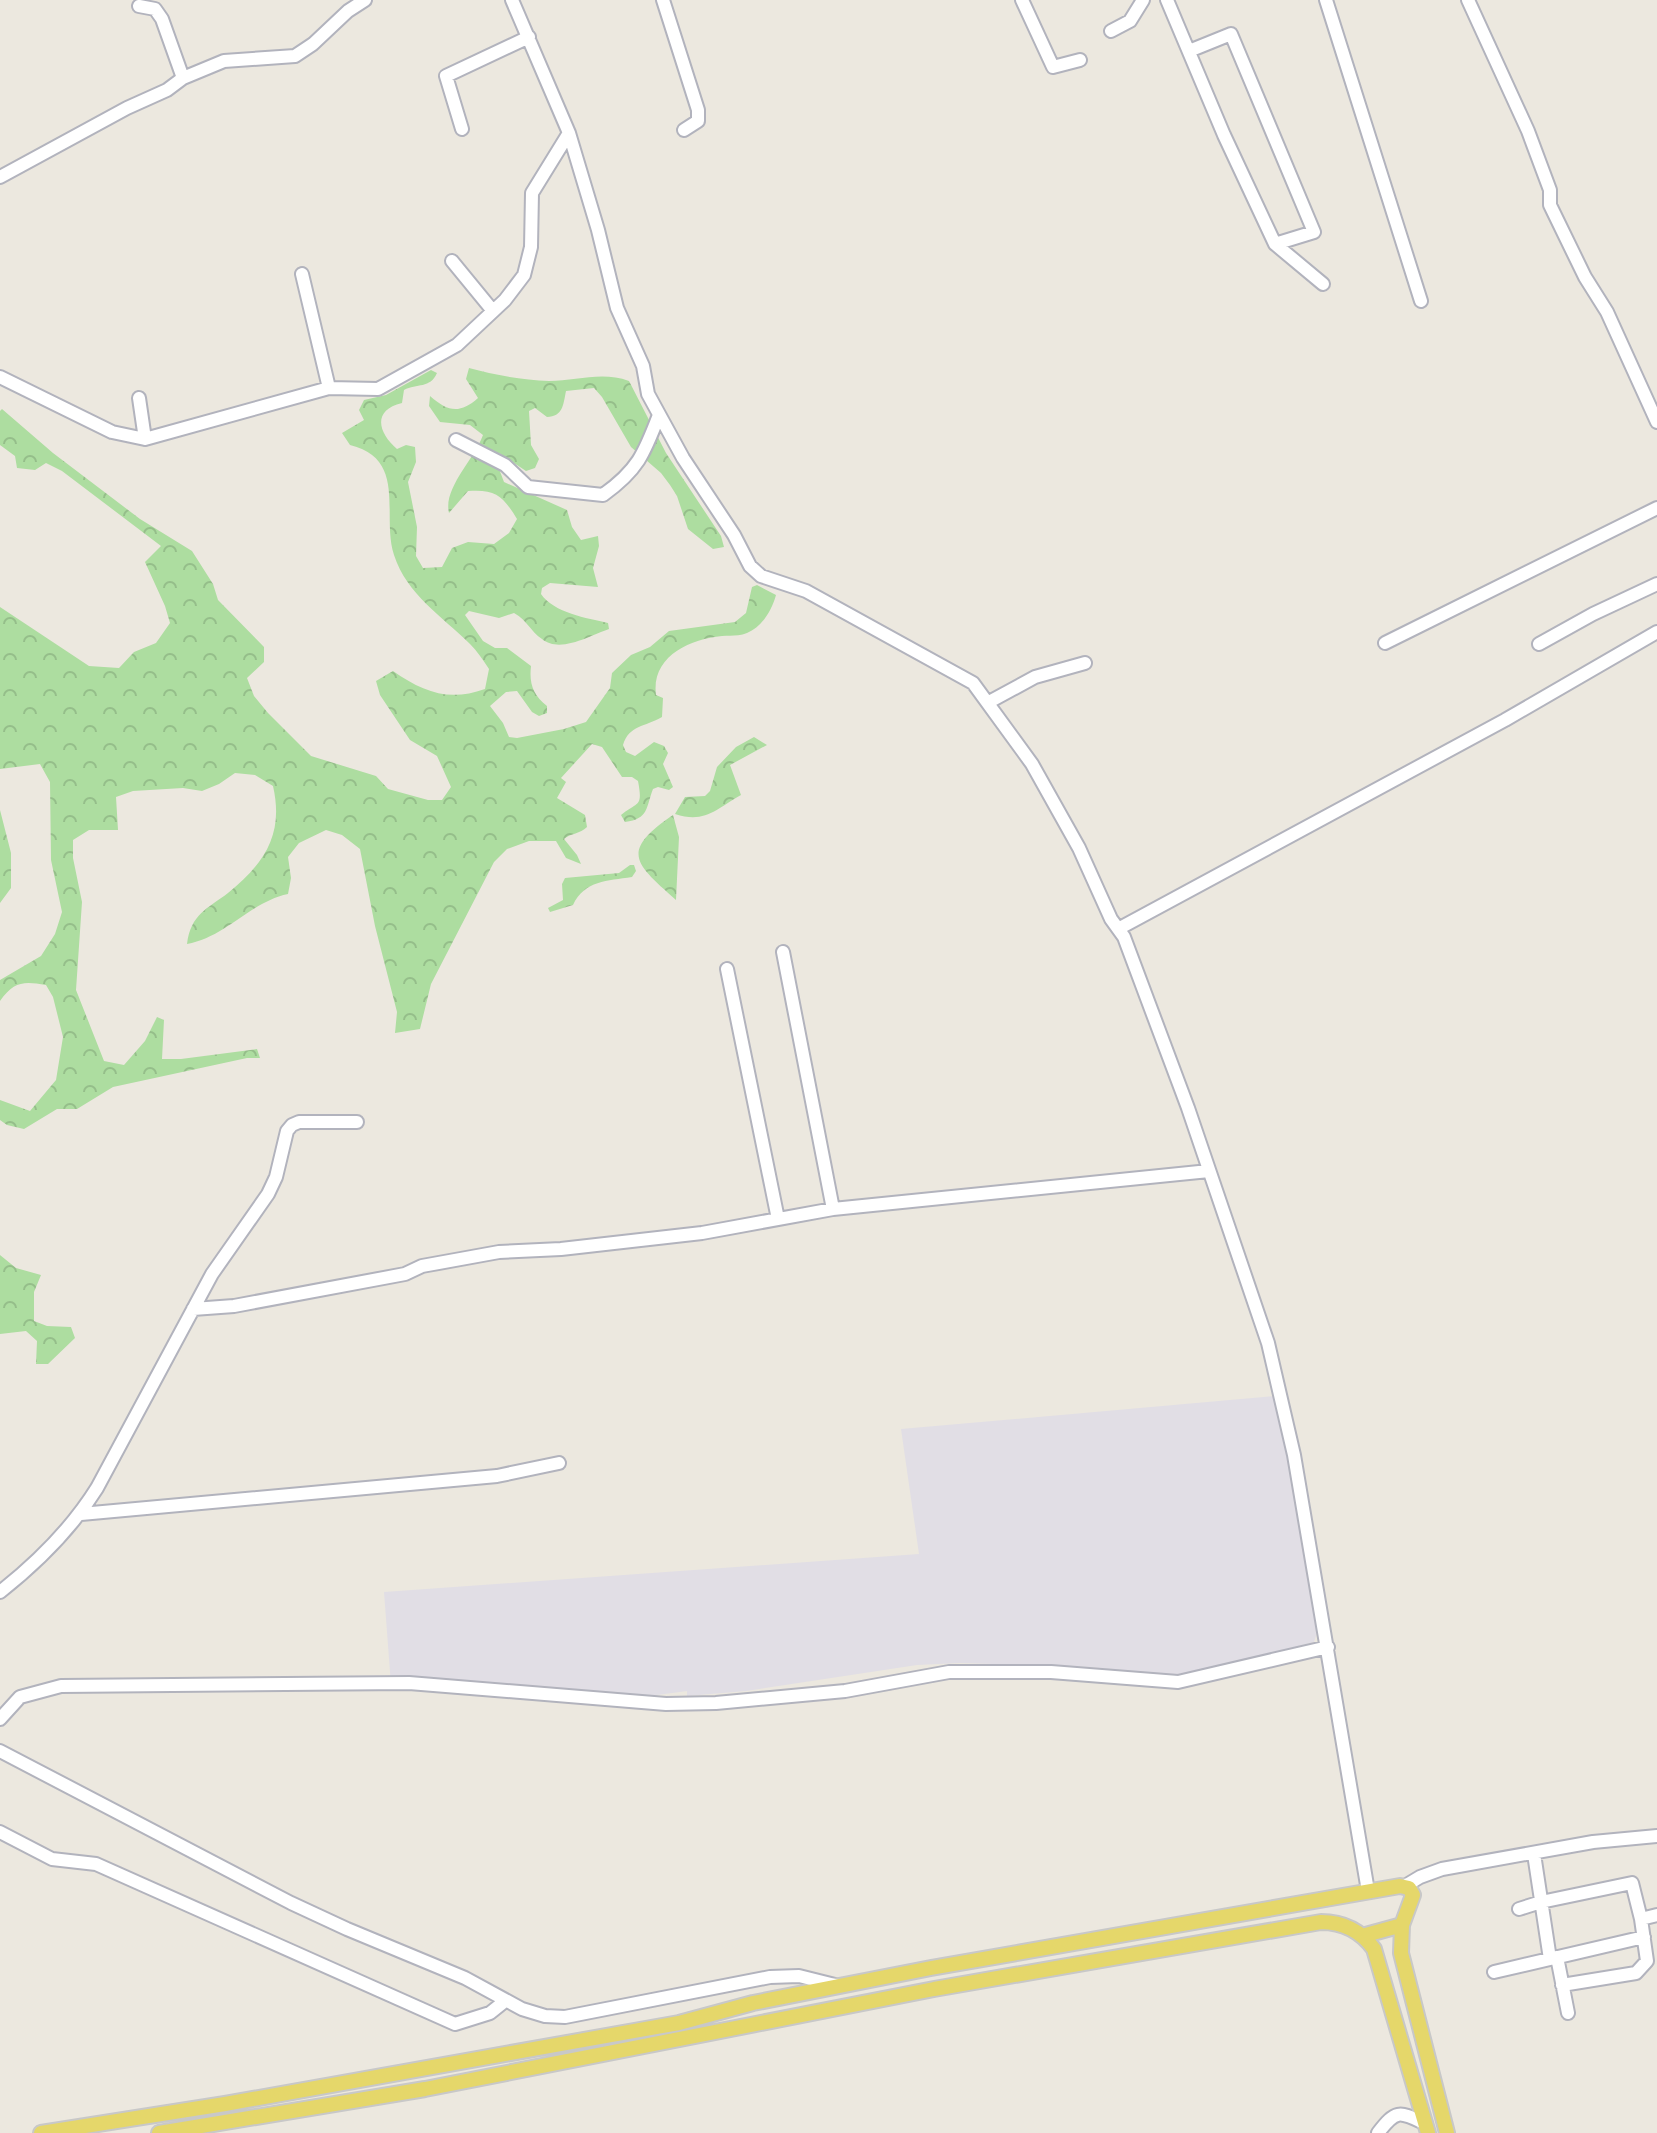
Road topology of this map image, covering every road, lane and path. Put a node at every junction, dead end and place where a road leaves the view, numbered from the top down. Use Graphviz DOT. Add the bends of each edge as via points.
graph roads {
  1 [pos="365,0"];
  2 [pos="512,0"];
  3 [pos="663,0"];
  4 [pos="1022,0"];
  5 [pos="1143,0"];
  6 [pos="1167,0"];
  7 [pos="1326,0"];
  8 [pos="1468,0"];
  9 [pos="139,6"];
  10 [pos="1111,31"];
  11 [pos="529,37"];
  12 [pos="1189,51"];
  13 [pos="1080,60"];
  14 [pos="183,78"];
  15 [pos="462,129"];
  16 [pos="684,130"];
  17 [pos="569,133"];
  18 [pos="0,177"];
  19 [pos="1275,244"];
  20 [pos="452,261"];
  21 [pos="302,274"];
  22 [pos="1323,284"];
  23 [pos="1421,301"];
  24 [pos="493,311"];
  25 [pos="0,377"];
  26 [pos="329,388"];
  27 [pos="139,398"];
  28 [pos="659,415"];
  29 [pos="1657,422"];
  30 [pos="145,439"];
  31 [pos="456,440"];
  32 [pos="1657,508"];
  33 [pos="1657,584"];
  34 [pos="1657,632"];
  35 [pos="1385,643"];
  36 [pos="1539,644"];
  37 [pos="1085,663"];
  38 [pos="989,702"];
  39 [pos="1118,929"];
  40 [pos="783,952"];
  41 [pos="727,969"];
  42 [pos="357,1122"];
  43 [pos="1209,1171"];
  44 [pos="833,1209"];
  45 [pos="778,1219"];
  46 [pos="193,1309"];
  47 [pos="559,1463"];
  48 [pos="81,1514"];
  49 [pos="0,1592"];
  50 [pos="1328,1647"];
  51 [pos="0,1719"];
  52 [pos="0,1751"];
  53 [pos="0,1832"];
  54 [pos="1657,1836"];
  55 [pos="1534,1854"];
  56 [pos="1405,1886"];
  57 [pos="1368,1891"];
  58 [pos="1339,1896"];
  59 [pos="1541,1902"];
  60 [pos="1519,1909"];
  61 [pos="1657,1915"];
  62 [pos="1641,1919"];
  63 [pos="1344,1925"];
  64 [pos="1402,1925"];
  65 [pos="1362,1936"];
  66 [pos="1644,1937"];
  67 [pos="1553,1958"];
  68 [pos="1494,1972"];
  69 [pos="1562,1985"];
  70 [pos="842,1987"];
  71 [pos="505,2001"];
  72 [pos="713,2013"];
  73 [pos="1568,2013"];
  74 [pos="716,2031"];
  75 [pos="1427,2129"];
  76 [pos="41,2133"];
  77 [pos="159,2133"];
  78 [pos="1378,2133"];
  79 [pos="1447,2133"];
  1 -- 14 [label="street" via="295,56 224,61"];
  2 -- 11 [label="street"];
  3 -- 16 [label="street" via="698,110 698,121"];
  4 -- 13 [label="street" via="1053,67"];
  5 -- 10 [label="street" via="1130,21"];
  6 -- 12 [label="street"];
  7 -- 23 [label="street"];
  8 -- 29 [label="street" via="1528,131 1550,190 1550,205"];
  9 -- 14 [label="street" via="155,9 162,19"];
  11 -- 15 [label="street" via="446,76"];
  11 -- 17 [label="street"];
  12 -- 19 [label="street"];
  12 -- 19 [label="street" via="1231,34 1314,232"];
  14 -- 18 [label="street"];
  17 -- 24 [label="street" via="532,193 531,247 524,275"];
  17 -- 28 [label="street" via="617,308"];
  19 -- 22 [label="street"];
  20 -- 24 [label="street"];
  21 -- 26 [label="street"];
  24 -- 26 [label="street" via="457,345 378,389"];
  25 -- 30 [label="street" via="112,432"];
  26 -- 30 [label="street"];
  27 -- 30 [label="street"];
  28 -- 31 [label="street" via="643,455 626,478 603,495 528,487 505,465"];
  28 -- 38 [label="street" via="761,576 806,591 947,667 973,683"];
  32 -- 35 [label="street"];
  33 -- 36 [label="street"];
  34 -- 39 [label="street"];
  37 -- 38 [label="street" via="1035,677"];
  38 -- 39 [label="street" via="1059,810"];
  39 -- 43 [label="street"];
  40 -- 44 [label="street"];
  41 -- 45 [label="street"];
  42 -- 46 [label="street" via="292,1125 268,1194"];
  43 -- 44 [label="street"];
  43 -- 50 [label="street" via="1268,1343"];
  44 -- 45 [label="street"];
  45 -- 46 [label="street" via="576,1248 499,1252 234,1306"];
  46 -- 48 [label="street"];
  47 -- 48 [label="street" via="497,1476"];
  48 -- 49 [label="street"];
  50 -- 51 [label="street" via="1178,1682 1051,1672 949,1672 845,1691 716,1703 666,1704 409,1683 61,1686 20,1697"];
  50 -- 57 [label="street"];
  52 -- 71 [label="street" via="291,1903 465,1978"];
  53 -- 71 [label="street" via="52,1859 96,1864 455,2024 490,2013"];
  54 -- 55 [label="street"];
  55 -- 56 [label="street" via="1435,1871"];
  55 -- 59 [label="street"];
  56 -- 57 [label="main road"];
  56 -- 64 [label="main road" via="1413,1899"];
  57 -- 58 [label="main road"];
  58 -- 63 [label="main road"];
  58 -- 70 [label="main road"];
  59 -- 60 [label="street"];
  59 -- 62 [label="street" via="1632,1883"];
  59 -- 67 [label="street"];
  61 -- 62 [label="street"];
  62 -- 66 [label="street"];
  63 -- 65 [label="main road"];
  63 -- 74 [label="main road" via="1321,1922 1162,1948"];
  64 -- 65 [label="main road"];
  64 -- 79 [label="main road" via="1401,1953"];
  65 -- 75 [label="main road" via="1378,1958"];
  66 -- 67 [label="street"];
  66 -- 69 [label="street" via="1647,1961 1636,1973"];
  67 -- 68 [label="street"];
  67 -- 69 [label="street"];
  69 -- 73 [label="street"];
  70 -- 71 [label="street" via="799,1976 770,1977 565,2017 545,2016"];
  70 -- 72 [label="main road"];
  72 -- 74 [label="main road"];
  72 -- 76 [label="main road" via="672,2025"];
  74 -- 77 [label="main road" via="425,2089"];
  75 -- 78 [label="street" via="1397,2114"];
}
